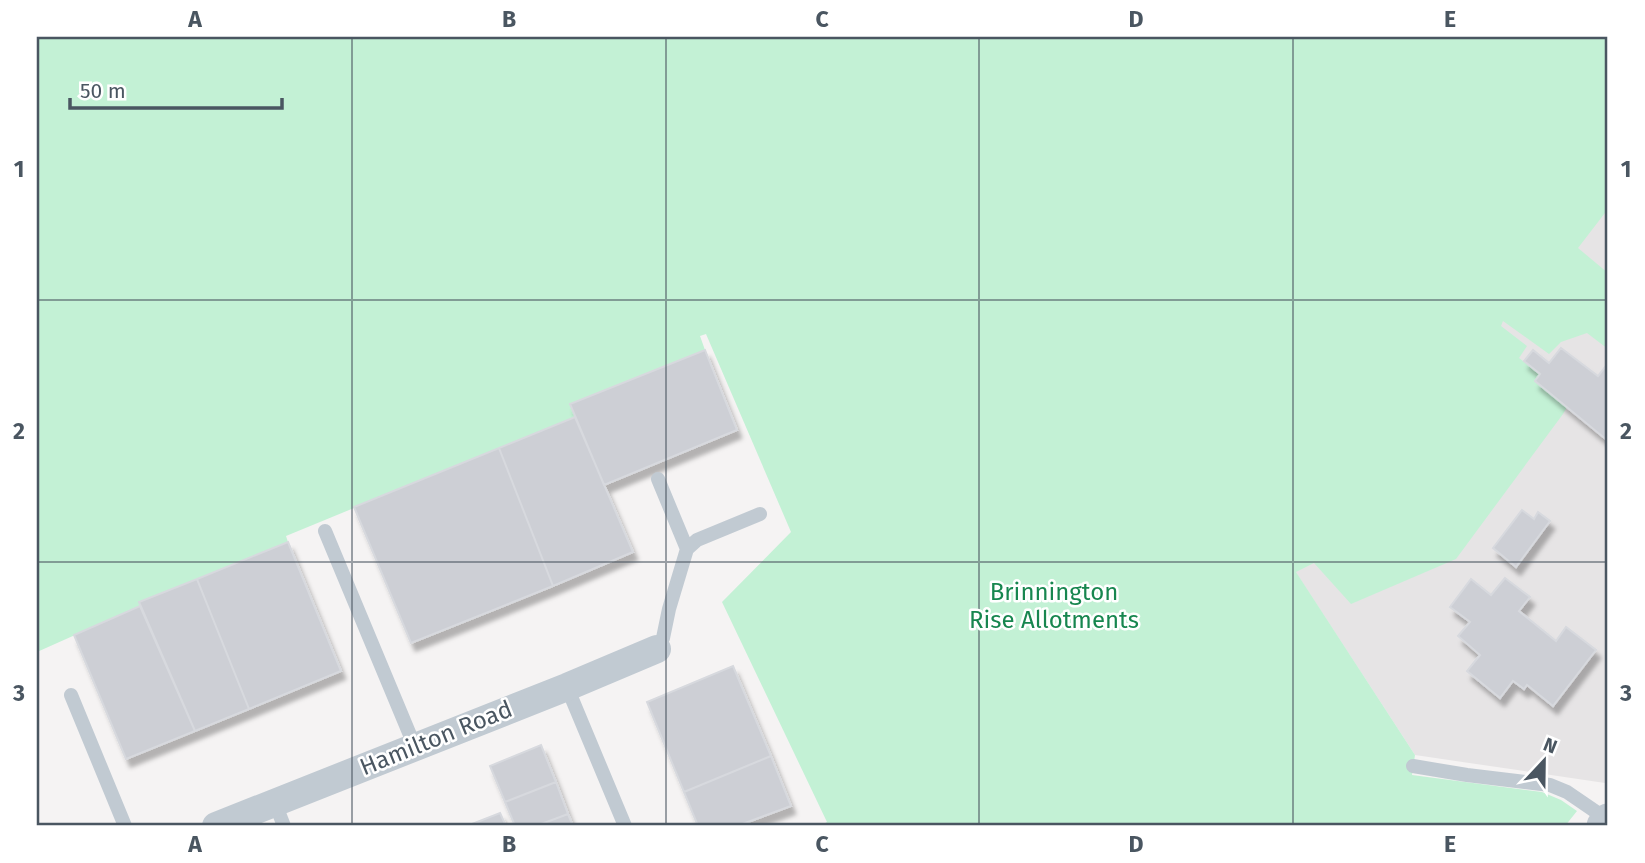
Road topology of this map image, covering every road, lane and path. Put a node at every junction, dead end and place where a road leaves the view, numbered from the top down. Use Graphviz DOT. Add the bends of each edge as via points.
graph roads {
  1 [pos="658,479"];
  2 [pos="760,514"];
  3 [pos="325,531"];
  4 [pos="687,549"];
  5 [pos="657,649"];
  6 [pos="567,687"];
  7 [pos="71,695"];
  8 [pos="415,747"];
  9 [pos="1413,766"];
  10 [pos="280,815"];
  11 [pos="1608,821"];
  12 [pos="125,826"];
  13 [pos="216,826"];
  14 [pos="625,826"];
  15 [pos="1604,826"];
  1 -- 4 [label="lane"];
  2 -- 4 [label="lane" via="697,540"];
  3 -- 8 [label="lane"];
  4 -- 5 [label="lane"];
  5 -- 6 [label="street, Hamilton Road"];
  6 -- 8 [label="street, Hamilton Road"];
  6 -- 14 [label="lane"];
  7 -- 12 [label="lane"];
  8 -- 10 [label="street, Hamilton Road"];
  9 -- 11 [label="lane" via="1550,785"];
  10 -- 13 [label="street, Hamilton Road"];
  11 -- 15 [label="street"];
}
